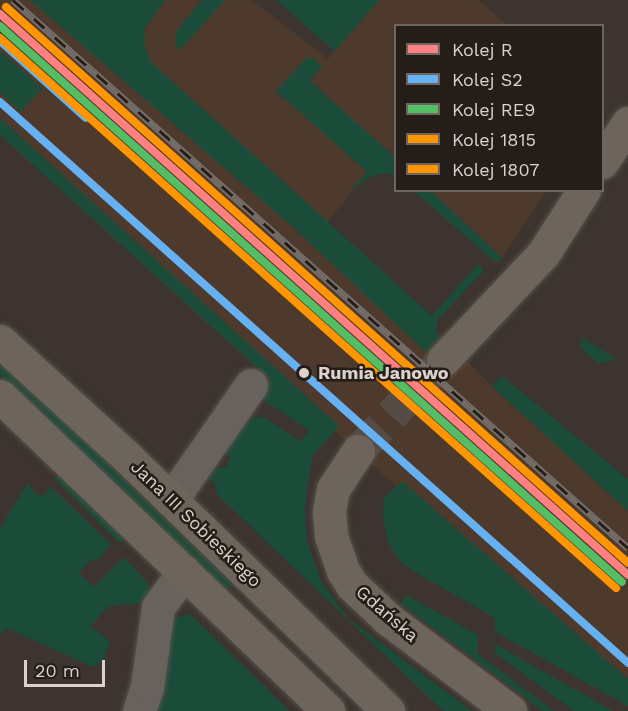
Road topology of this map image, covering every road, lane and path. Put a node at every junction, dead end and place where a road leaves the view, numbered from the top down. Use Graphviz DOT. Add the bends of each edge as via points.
graph roads {
  1 [pos="628,123"];
  2 [pos="604,160"];
  3 [pos="583,192"];
  4 [pos="0,341"];
  5 [pos="443,360"];
  6 [pos="251,385"];
  7 [pos="0,396"];
  8 [pos="358,451"];
  9 [pos="171,500"];
  10 [pos="184,572"];
  11 [pos="139,711"];
  12 [pos="328,711"];
  13 [pos="388,711"];
  14 [pos="510,711"];
  1 -- 2 [label="main road"];
  3 -- 5 [label="main road" via="543,254"];
  4 -- 9 [label="main road, Jana III Sobieskiego"];
  6 -- 9 [label="street"];
  7 -- 10 [label="main road"];
  8 -- 14 [label="main road, Gdańska" via="333,489 329,512 331,536 343,571 388,620"];
  9 -- 13 [label="main road, Jana III Sobieskiego"];
  10 -- 11 [label="street" via="158,607 147,687"];
  10 -- 12 [label="main road"];
}
